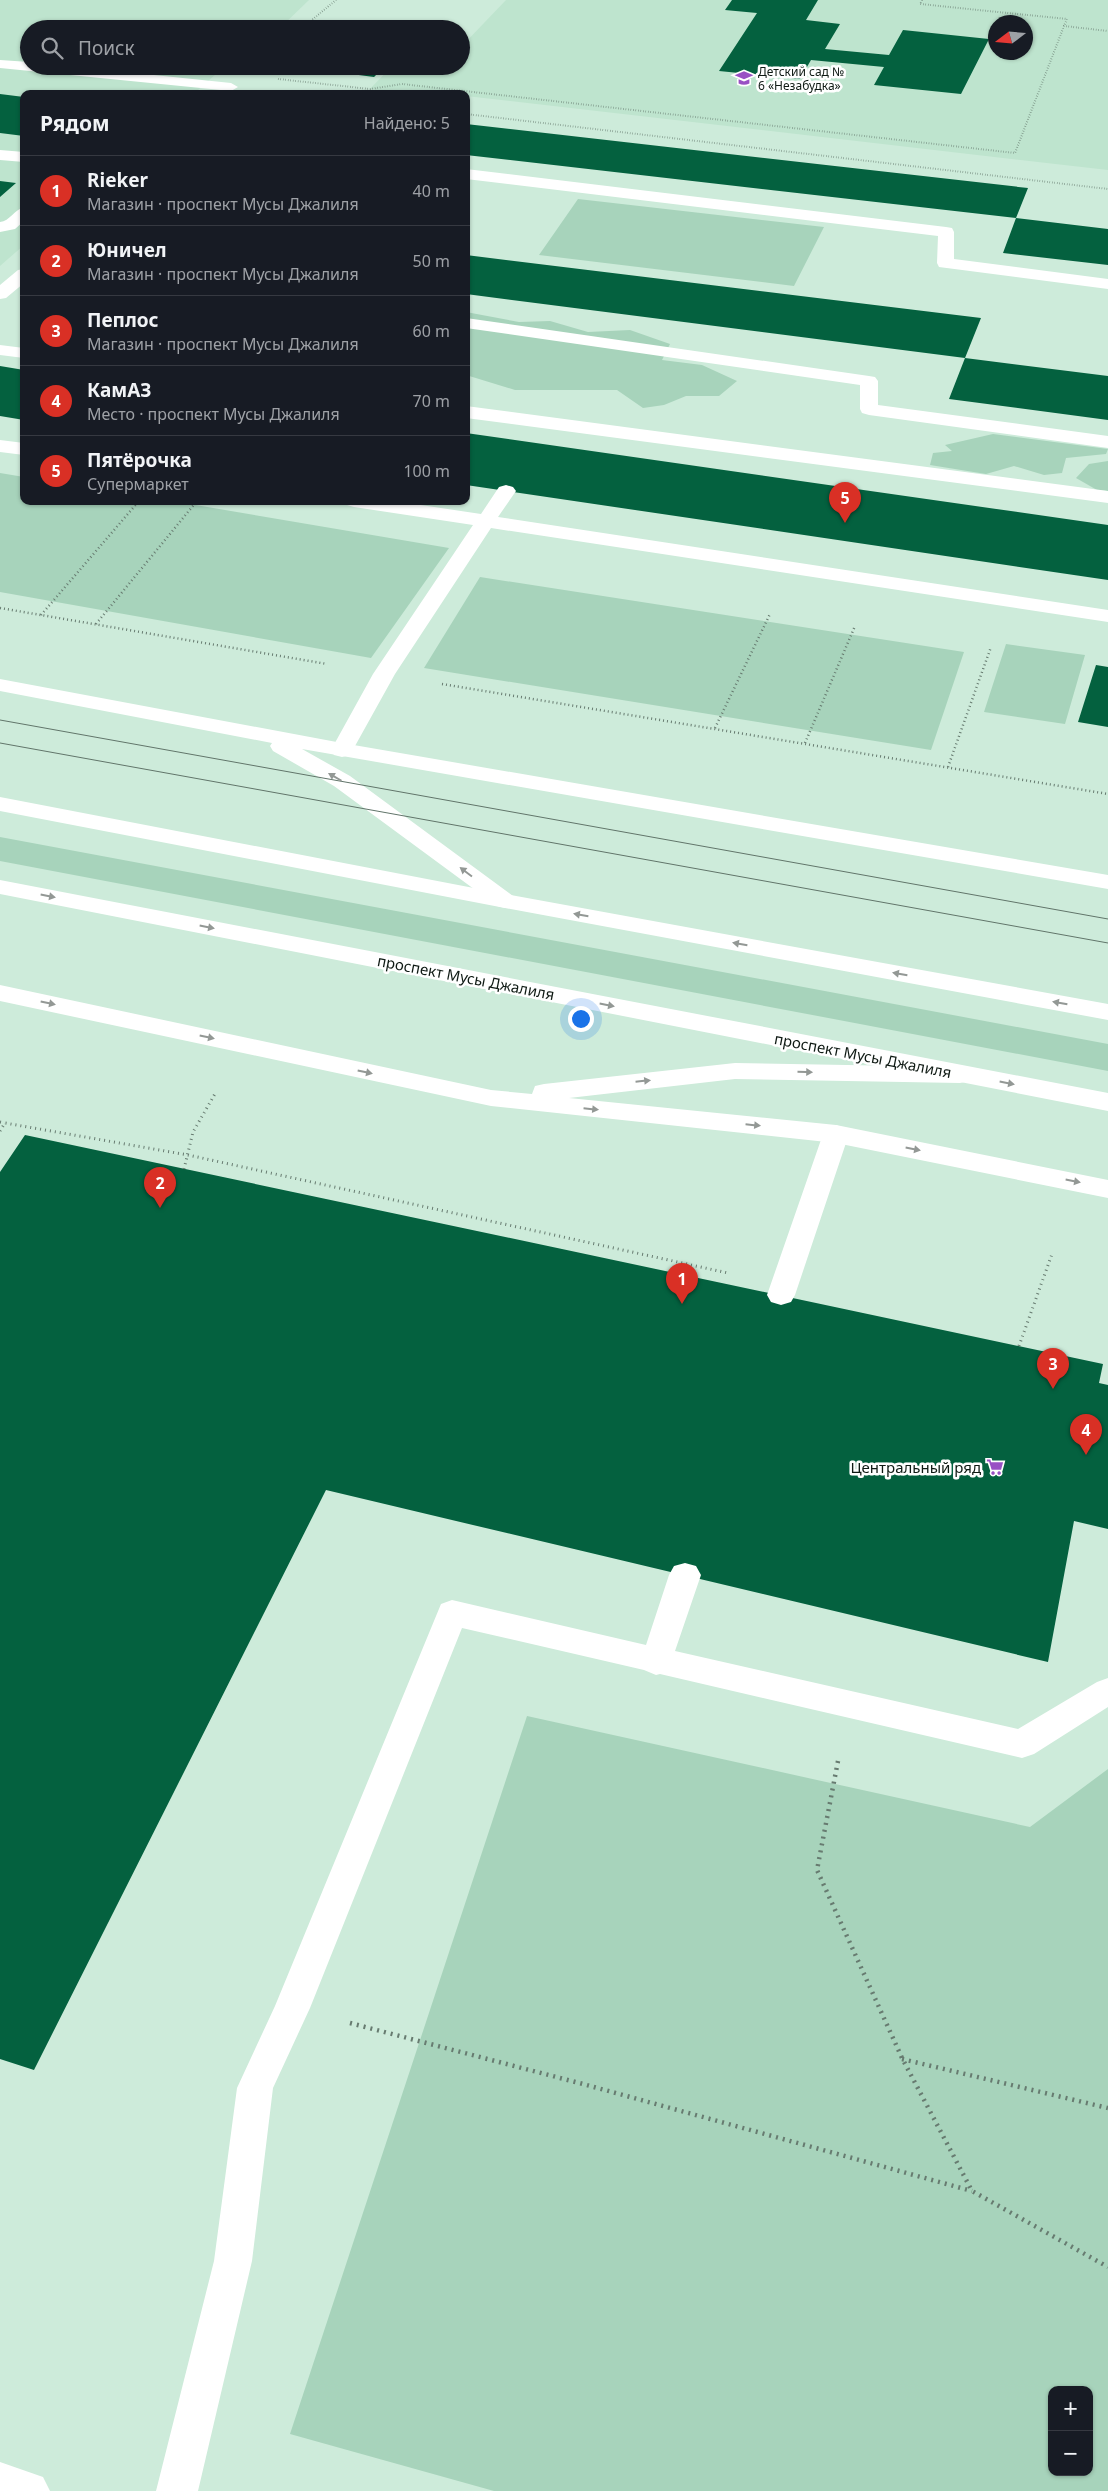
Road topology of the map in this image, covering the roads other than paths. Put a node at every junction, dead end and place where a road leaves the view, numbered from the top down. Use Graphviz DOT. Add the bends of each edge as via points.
graph roads {
  1 [pos="0,64"];
  2 [pos="20,66"];
  3 [pos="116,75"];
  4 [pos="244,76"];
  5 [pos="169,80"];
  6 [pos="158,90"];
  7 [pos="226,90"];
  8 [pos="0,155"];
  9 [pos="20,157"];
  10 [pos="470,174"];
  11 [pos="20,216"];
  12 [pos="0,227"];
  13 [pos="20,277"];
  14 [pos="1108,284"];
  15 [pos="0,294"];
  16 [pos="470,324"];
  17 [pos="0,350"];
  18 [pos="20,352"];
  19 [pos="470,413"];
  20 [pos="1108,442"];
  21 [pos="0,446"];
  22 [pos="20,448"];
  23 [pos="506,491"];
  24 [pos="1108,497"];
  25 [pos="378,505"];
  26 [pos="486,523"];
  27 [pos="1108,616"];
  28 [pos="0,684"];
  29 [pos="258,733"];
  30 [pos="342,750"];
  31 [pos="0,804"];
  32 [pos="1108,882"];
  33 [pos="0,887"];
  34 [pos="505,901"];
  35 [pos="0,993"];
  36 [pos="1108,1012"];
  37 [pos="972,1076"];
  38 [pos="491,1098"];
  39 [pos="1108,1102"];
  40 [pos="836,1134"];
  41 [pos="1108,1188"];
  42 [pos="781,1295"];
  43 [pos="685,1575"];
  44 [pos="656,1662"];
  45 [pos="1108,1691"];
  46 [pos="0,2482"];
  47 [pos="29,2491"];
  48 [pos="177,2491"];
  1 -- 2 [label="street"];
  3 -- 5 [label="street"];
  4 -- 7 [label="street"];
  5 -- 6 [label="street"];
  5 -- 7 [label="street"];
  8 -- 9 [label="street"];
  10 -- 14 [label="street" via="946,232 945,263"];
  11 -- 12 [label="street" via="9,226"];
  13 -- 15 [label="street"];
  16 -- 20 [label="street" via="869,381 869,409"];
  17 -- 18 [label="street"];
  19 -- 24 [label="street" via="543,429"];
  21 -- 22 [label="street"];
  23 -- 26 [label="street"];
  25 -- 26 [label="street"];
  26 -- 27 [label="street"];
  26 -- 30 [label="street" via="384,674"];
  28 -- 29 [label="street"];
  29 -- 30 [label="street"];
  34 -- 29 [label="street, one-way" via="342,781"];
  30 -- 32 [label="street"];
  31 -- 34 [label="street"];
  33 -- 37 [label="street, проспект Мусы Джалиля, one-way"];
  36 -- 34 [label="street, one-way"];
  35 -- 38 [label="street, one-way"];
  38 -- 37 [label="street, one-way" via="735,1071"];
  37 -- 39 [label="street, проспект Мусы Джалиля, one-way"];
  38 -- 40 [label="street, one-way"];
  40 -- 41 [label="street, one-way"];
  40 -- 42 [label="street"];
  43 -- 44 [label="street"];
  44 -- 45 [label="street" via="1022,1744"];
  44 -- 48 [label="street" via="452,1613 292,2008 255,2088 233,2261"];
  46 -- 47 [label="street"];
}
